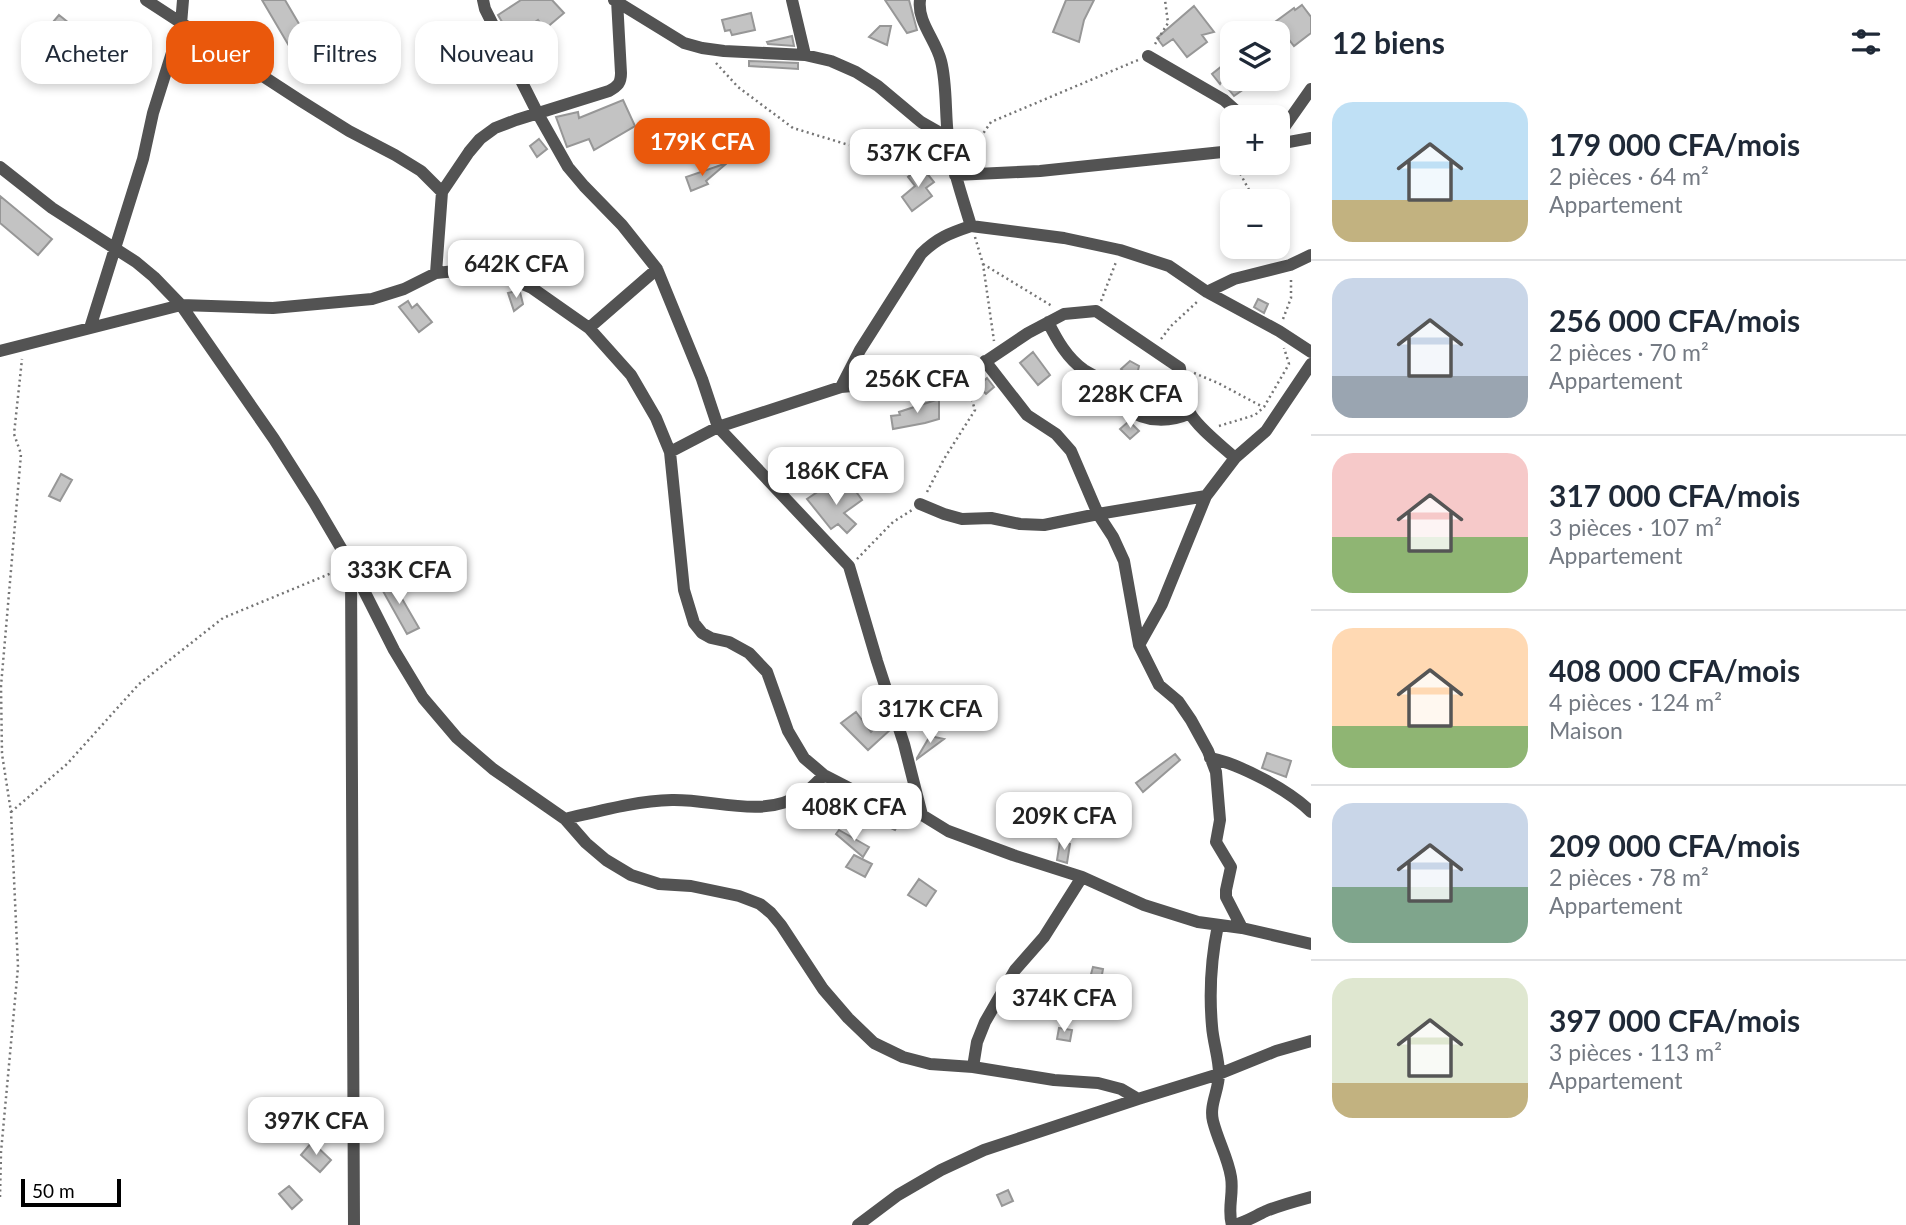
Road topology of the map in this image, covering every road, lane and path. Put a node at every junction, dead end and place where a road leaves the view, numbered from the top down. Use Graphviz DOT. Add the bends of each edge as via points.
graph roads {
  1 [pos="146,0"];
  2 [pos="183,0"];
  3 [pos="483,0"];
  4 [pos="792,0"];
  5 [pos="920,0"];
  6 [pos="1165,0"];
  7 [pos="616,1"];
  8 [pos="177,21"];
  9 [pos="181,21"];
  10 [pos="702,48"];
  11 [pos="805,55"];
  12 [pos="1148,56"];
  13 [pos="166,72"];
  14 [pos="274,82"];
  15 [pos="1311,89"];
  16 [pos="1230,105"];
  17 [pos="538,114"];
  18 [pos="1290,119"];
  19 [pos="949,138"];
  20 [pos="1311,138"];
  21 [pos="1290,142"];
  22 [pos="849,145"];
  23 [pos="1220,152"];
  24 [pos="0,167"];
  25 [pos="955,175"];
  26 [pos="442,192"];
  27 [pos="971,226"];
  28 [pos="115,248"];
  29 [pos="1120,250"];
  30 [pos="1311,255"];
  31 [pos="1287,259"];
  32 [pos="983,264"];
  33 [pos="1290,265"];
  34 [pos="657,269"];
  35 [pos="436,274"];
  36 [pos="1207,292"];
  37 [pos="181,305"];
  38 [pos="1096,311"];
  39 [pos="1064,314"];
  40 [pos="1048,322"];
  41 [pos="90,328"];
  42 [pos="589,328"];
  43 [pos="1279,331"];
  44 [pos="23,346"];
  45 [pos="1152,349"];
  46 [pos="0,351"];
  47 [pos="1311,352"];
  48 [pos="991,358"];
  49 [pos="1311,364"];
  50 [pos="1180,368"];
  51 [pos="964,376"];
  52 [pos="841,387"];
  53 [pos="1264,407"];
  54 [pos="1190,413"];
  55 [pos="1279,414"];
  56 [pos="718,427"];
  57 [pos="1205,430"];
  58 [pos="670,452"];
  59 [pos="1235,458"];
  60 [pos="1206,496"];
  61 [pos="920,504"];
  62 [pos="1098,514"];
  63 [pos="351,565"];
  64 [pos="849,566"];
  65 [pos="1139,645"];
  66 [pos="1210,758"];
  67 [pos="824,775"];
  68 [pos="11,812"];
  69 [pos="1311,812"];
  70 [pos="922,815"];
  71 [pos="565,819"];
  72 [pos="1082,877"];
  73 [pos="1218,925"];
  74 [pos="1242,928"];
  75 [pos="1311,944"];
  76 [pos="1311,1041"];
  77 [pos="973,1067"];
  78 [pos="1219,1074"];
  79 [pos="1138,1099"];
  80 [pos="0,1196"];
  81 [pos="1311,1197"];
  82 [pos="354,1225"];
  83 [pos="858,1225"];
  84 [pos="1233,1225"];
  1 -- 8 [label="street"];
  2 -- 9 [label="street"];
  3 -- 17 [label="street"];
  4 -- 11 [label="street"];
  5 -- 19 [label="street" via="941,62"];
  6 -- 12 [label="path" via="1168,23"];
  7 -- 10 [label="street" via="684,43"];
  7 -- 17 [label="street" via="621,73 617,87"];
  10 -- 11 [label="street"];
  10 -- 22 [label="path" via="738,87 793,128"];
  11 -- 19 [label="street" via="856,72"];
  12 -- 16 [label="street"];
  12 -- 25 [label="path" via="991,122"];
  13 -- 28 [label="street"];
  14 -- 26 [label="street" via="421,171"];
  15 -- 18 [label="street"];
  17 -- 26 [label="street" via="495,128 480,139"];
  17 -- 34 [label="street" via="568,167"];
  19 -- 25 [label="street"];
  20 -- 21 [label="street"];
  23 -- 25 [label="street"];
  24 -- 28 [label="street" via="52,208"];
  25 -- 27 [label="street"];
  26 -- 35 [label="street"];
  27 -- 29 [label="street" via="1064,237"];
  27 -- 32 [label="path"];
  27 -- 52 [label="street" via="944,235 921,254"];
  28 -- 37 [label="street" via="154,277"];
  28 -- 41 [label="street"];
  29 -- 36 [label="street" via="1169,266"];
  29 -- 38 [label="path"];
  30 -- 33 [label="street"];
  31 -- 33 [label="path"];
  32 -- 39 [label="path"];
  32 -- 48 [label="path"];
  33 -- 36 [label="street" via="1234,279"];
  33 -- 43 [label="path" via="1291,298"];
  34 -- 42 [label="street"];
  34 -- 56 [label="street"];
  35 -- 37 [label="street" via="372,299 273,308"];
  35 -- 42 [label="street" via="475,270 506,277 532,288"];
  36 -- 43 [label="street"];
  36 -- 45 [label="path"];
  37 -- 41 [label="street"];
  37 -- 63 [label="street" via="274,439"];
  38 -- 39 [label="street"];
  38 -- 45 [label="street"];
  39 -- 40 [label="street"];
  40 -- 48 [label="street"];
  40 -- 54 [label="street" via="1070,356 1128,409 1163,420"];
  41 -- 44 [label="street"];
  42 -- 58 [label="street" via="631,375"];
  43 -- 47 [label="street"];
  43 -- 53 [label="path" via="1289,364"];
  44 -- 46 [label="street"];
  44 -- 68 [label="path" via="14,434 21,454 1,686 2,754"];
  45 -- 50 [label="street"];
  48 -- 51 [label="street"];
  48 -- 62 [label="street" via="1027,415 1071,450"];
  49 -- 55 [label="street"];
  50 -- 53 [label="path"];
  50 -- 54 [label="street"];
  51 -- 52 [label="street"];
  51 -- 61 [label="path" via="975,410"];
  52 -- 56 [label="street"];
  53 -- 55 [label="path"];
  53 -- 57 [label="path" via="1255,415"];
  54 -- 57 [label="street"];
  55 -- 59 [label="street"];
  56 -- 58 [label="street"];
  56 -- 64 [label="street"];
  57 -- 59 [label="street"];
  58 -- 67 [label="street" via="684,590 694,623 711,638 749,653 767,672 788,731 804,758"];
  59 -- 60 [label="street"];
  60 -- 62 [label="street"];
  60 -- 65 [label="street" via="1162,604"];
  61 -- 62 [label="street" via="962,519 991,517 1020,524 1044,525"];
  61 -- 64 [label="path" via="893,522"];
  62 -- 65 [label="street" via="1124,561"];
  63 -- 68 [label="path" via="223,618 139,684 67,764"];
  63 -- 71 [label="street" via="422,698 457,738 493,769"];
  63 -- 82 [label="street"];
  64 -- 70 [label="street"];
  65 -- 66 [label="street" via="1159,685 1178,701"];
  66 -- 69 [label="street" via="1264,780"];
  66 -- 74 [label="street" via="1216,772 1220,820 1216,842 1231,867 1226,897"];
  67 -- 70 [label="street" via="886,807"];
  67 -- 71 [label="street" via="794,799 759,808 674,800 618,806"];
  68 -- 80 [label="path" via="18,967"];
  70 -- 72 [label="street" via="948,831"];
  71 -- 77 [label="street" via="586,844 631,875 659,884 738,895 760,904 781,925 823,989 874,1043 930,1064"];
  72 -- 73 [label="street" via="1144,905"];
  72 -- 77 [label="street" via="1044,937 1015,970 985,1022"];
  73 -- 74 [label="street"];
  73 -- 78 [label="street" via="1210,989"];
  74 -- 75 [label="street"];
  76 -- 78 [label="street"];
  77 -- 79 [label="street" via="1098,1083"];
  78 -- 79 [label="street"];
  78 -- 84 [label="street" via="1212,1111 1232,1180 1229,1215"];
  79 -- 83 [label="street" via="984,1150 898,1195"];
  81 -- 84 [label="street"];
}
